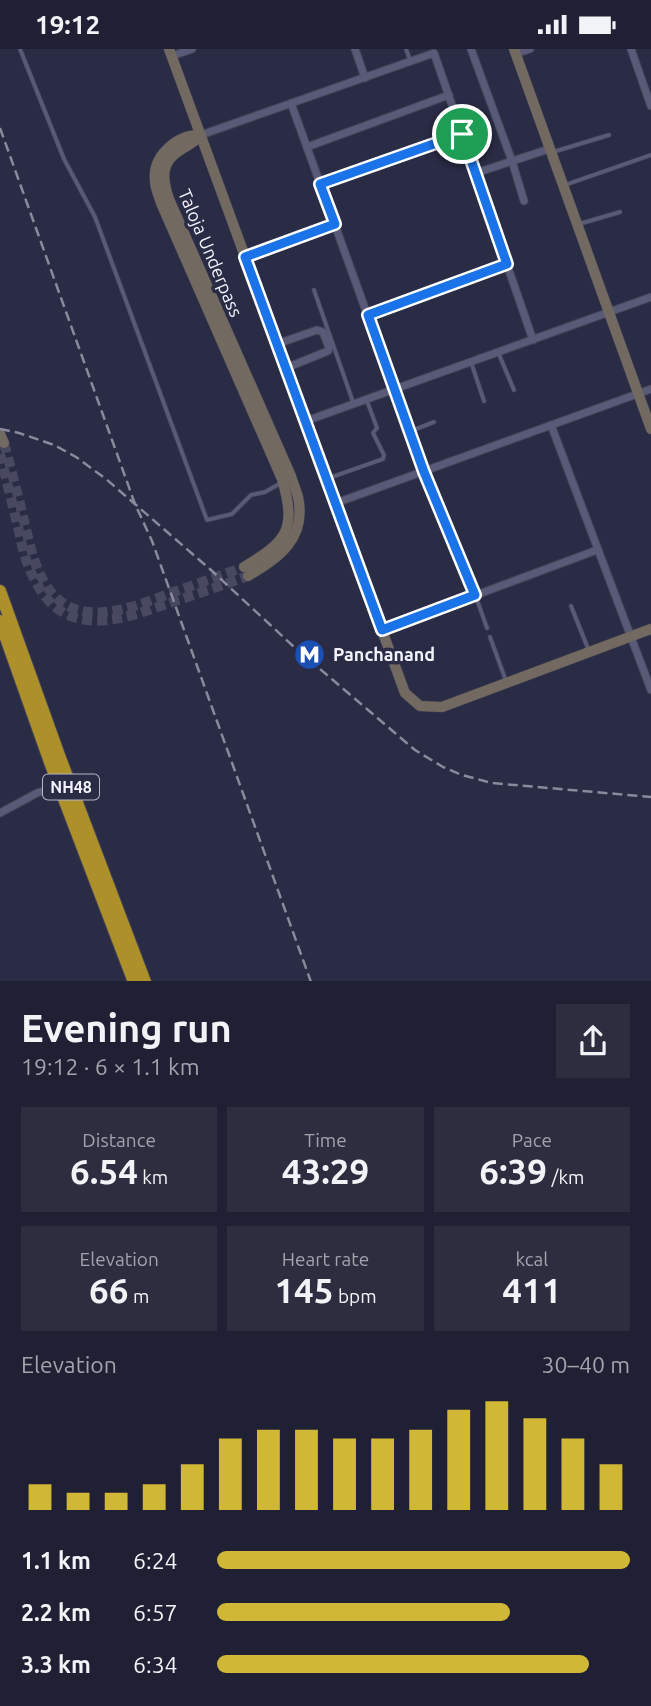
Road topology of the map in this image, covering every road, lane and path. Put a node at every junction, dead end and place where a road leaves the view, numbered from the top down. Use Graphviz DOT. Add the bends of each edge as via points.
graph roads {
  1 [pos="20,49"];
  2 [pos="192,49"];
  3 [pos="355,49"];
  4 [pos="406,49"];
  5 [pos="471,49"];
  6 [pos="530,49"];
  7 [pos="631,49"];
  8 [pos="433,51"];
  9 [pos="514,52"];
  10 [pos="170,53"];
  11 [pos="410,62"];
  12 [pos="365,78"];
  13 [pos="449,95"];
  14 [pos="292,103"];
  15 [pos="651,106"];
  16 [pos="462,134"];
  17 [pos="201,135"];
  18 [pos="609,135"];
  19 [pos="307,147"];
  20 [pos="550,151"];
  21 [pos="651,155"];
  22 [pos="512,161"];
  23 [pos="476,173"];
  24 [pos="320,184"];
  25 [pos="563,186"];
  26 [pos="524,201"];
  27 [pos="620,212"];
  28 [pos="335,224"];
  29 [pos="577,224"];
  30 [pos="245,257"];
  31 [pos="507,264"];
  32 [pos="314,290"];
  33 [pos="651,297"];
  34 [pos="609,313"];
  35 [pos="368,315"];
  36 [pos="533,340"];
  37 [pos="277,344"];
  38 [pos="498,352"];
  39 [pos="471,362"];
  40 [pos="286,368"];
  41 [pos="651,389"];
  42 [pos="394,390"];
  43 [pos="514,390"];
  44 [pos="638,393"];
  45 [pos="366,400"];
  46 [pos="484,401"];
  47 [pos="354,404"];
  48 [pos="306,421"];
  49 [pos="434,422"];
  50 [pos="551,425"];
  51 [pos="651,429"];
  52 [pos="410,432"];
  53 [pos="424,472"];
  54 [pos="327,479"];
  55 [pos="282,482"];
  56 [pos="336,503"];
  57 [pos="597,549"];
  58 [pos="0,591"];
  59 [pos="475,595"];
  60 [pos="571,606"];
  61 [pos="0,621"];
  62 [pos="487,628"];
  63 [pos="651,629"];
  64 [pos="382,630"];
  65 [pos="490,637"];
  66 [pos="630,638"];
  67 [pos="590,653"];
  68 [pos="507,683"];
  69 [pos="651,690"];
  70 [pos="60,786"];
  71 [pos="0,813"];
  72 [pos="135,981"];
  73 [pos="145,981"];
  1 -- 55 [label="lane" via="64,159 95,217 207,520 232,514 251,495"];
  2 -- 10 [label="street"];
  3 -- 12 [label="street"];
  4 -- 11 [label="lane"];
  5 -- 22 [label="street"];
  6 -- 9 [label="street"];
  7 -- 15 [label="street"];
  8 -- 11 [label="street"];
  8 -- 13 [label="street"];
  9 -- 20 [label="street"];
  10 -- 17 [label="street"];
  11 -- 12 [label="street"];
  12 -- 14 [label="street"];
  13 -- 16 [label="street"];
  13 -- 19 [label="street"];
  14 -- 17 [label="street"];
  14 -- 19 [label="street"];
  16 -- 23 [label="street"];
  16 -- 24 [label="street"];
  17 -- 30 [label="street"];
  17 -- 55 [label="street, Taloja Underpass" via="167,147 154,180"];
  17 -- 55 [label="street, Taloja Underpass" via="172,154 163,180 298,499 299,519 292,542 275,560 246,572 283,537 289,518"];
  18 -- 20 [label="lane"];
  19 -- 24 [label="street"];
  20 -- 22 [label="street"];
  20 -- 25 [label="street"];
  21 -- 25 [label="lane"];
  22 -- 23 [label="street"];
  22 -- 26 [label="street"];
  23 -- 31 [label="street"];
  24 -- 28 [label="street"];
  25 -- 29 [label="street"];
  27 -- 29 [label="lane"];
  28 -- 30 [label="street"];
  28 -- 35 [label="street"];
  29 -- 34 [label="street"];
  30 -- 37 [label="street"];
  31 -- 35 [label="street"];
  31 -- 36 [label="street"];
  32 -- 47 [label="lane"];
  33 -- 34 [label="street"];
  34 -- 36 [label="street"];
  34 -- 44 [label="street"];
  35 -- 42 [label="street"];
  36 -- 38 [label="street"];
  37 -- 40 [label="street"];
  37 -- 40 [label="street" via="317,330 323,332 329,348"];
  38 -- 39 [label="street"];
  38 -- 43 [label="lane"];
  39 -- 42 [label="street"];
  39 -- 46 [label="lane"];
  40 -- 48 [label="street"];
  41 -- 44 [label="street"];
  42 -- 45 [label="street"];
  42 -- 52 [label="street"];
  44 -- 50 [label="street"];
  44 -- 51 [label="street"];
  45 -- 47 [label="street"];
  45 -- 54 [label="lane" via="383,459"];
  47 -- 48 [label="street"];
  48 -- 54 [label="street"];
  49 -- 52 [label="lane"];
  50 -- 53 [label="street"];
  50 -- 57 [label="street"];
  52 -- 53 [label="street"];
  53 -- 56 [label="street"];
  53 -- 59 [label="street"];
  54 -- 56 [label="street"];
  56 -- 64 [label="street"];
  57 -- 59 [label="street"];
  57 -- 66 [label="street"];
  58 -- 73 [label="highway, NH48"];
  59 -- 62 [label="lane"];
  59 -- 64 [label="street"];
  60 -- 67 [label="lane"];
  61 -- 70 [label="highway, NH48"];
  63 -- 66 [label="street"];
  64 -- 68 [label="street" via="405,693 420,706 442,707"];
  65 -- 68 [label="lane"];
  66 -- 67 [label="street"];
  66 -- 69 [label="street"];
  67 -- 68 [label="street"];
  70 -- 71 [label="street"];
  70 -- 72 [label="highway, NH48"];
}
